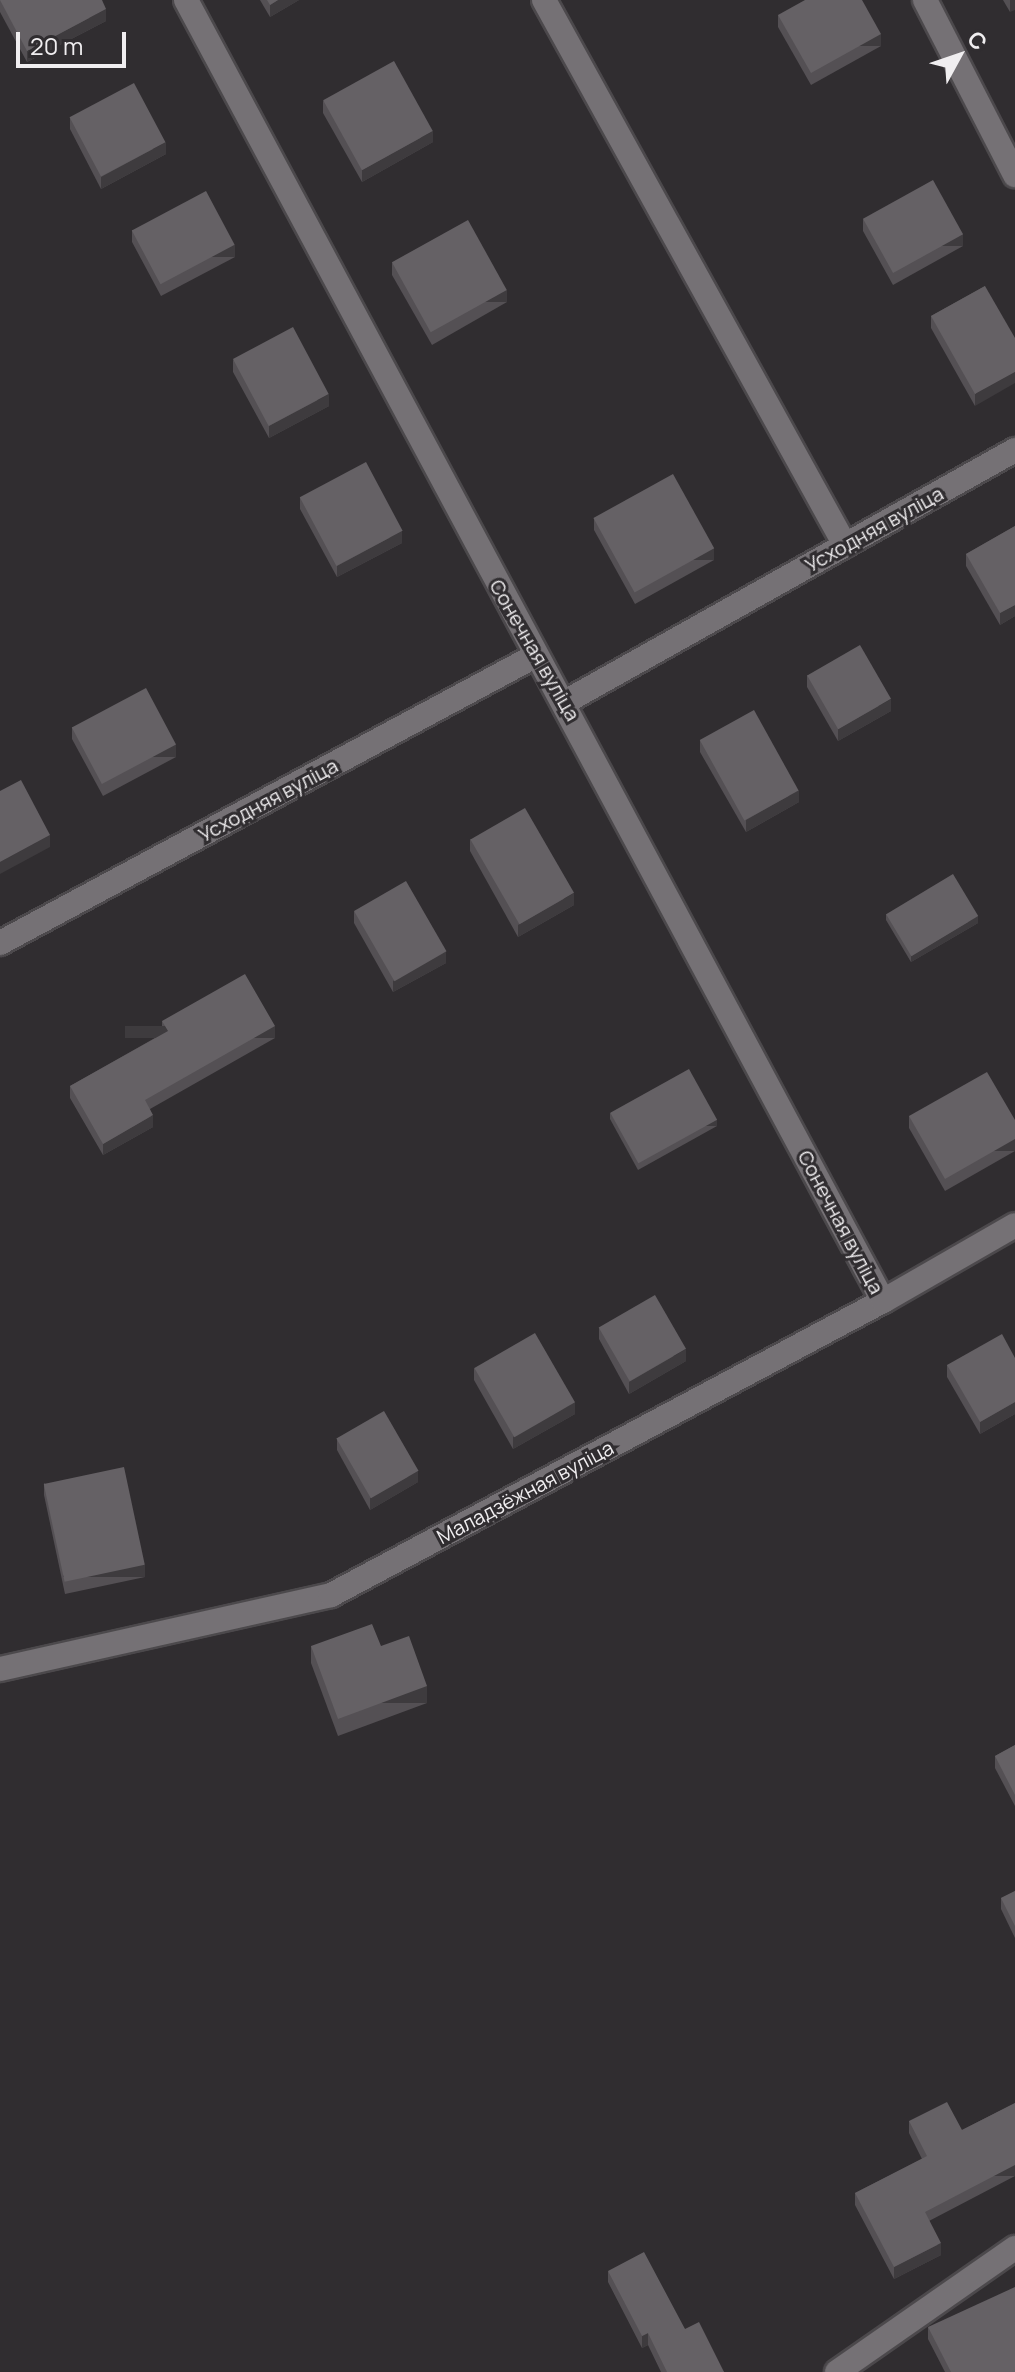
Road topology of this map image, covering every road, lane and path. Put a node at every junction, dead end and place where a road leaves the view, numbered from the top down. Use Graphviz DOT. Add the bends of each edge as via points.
graph roads {
  1 [pos="186,0"];
  2 [pos="544,0"];
  3 [pos="925,0"];
  4 [pos="1015,175"];
  5 [pos="1015,450"];
  6 [pos="845,545"];
  7 [pos="535,656"];
  8 [pos="565,702"];
  9 [pos="0,943"];
  10 [pos="1015,1225"];
  11 [pos="883,1301"];
  12 [pos="0,1669"];
  13 [pos="1015,2248"];
  14 [pos="837,2372"];
  1 -- 7 [label="street, Сонечная вуліца"];
  2 -- 6 [label="street"];
  3 -- 4 [label="street"];
  5 -- 6 [label="street, Усходняя вуліца"];
  6 -- 8 [label="street, Усходняя вуліца"];
  7 -- 8 [label="street, Сонечная вуліца"];
  7 -- 9 [label="street, Усходняя вуліца"];
  8 -- 11 [label="street, Сонечная вуліца"];
  10 -- 11 [label="street, Маладзёжная вуліца"];
  11 -- 12 [label="street, Маладзёжная вуліца" via="331,1595"];
  13 -- 14 [label="street"];
}
